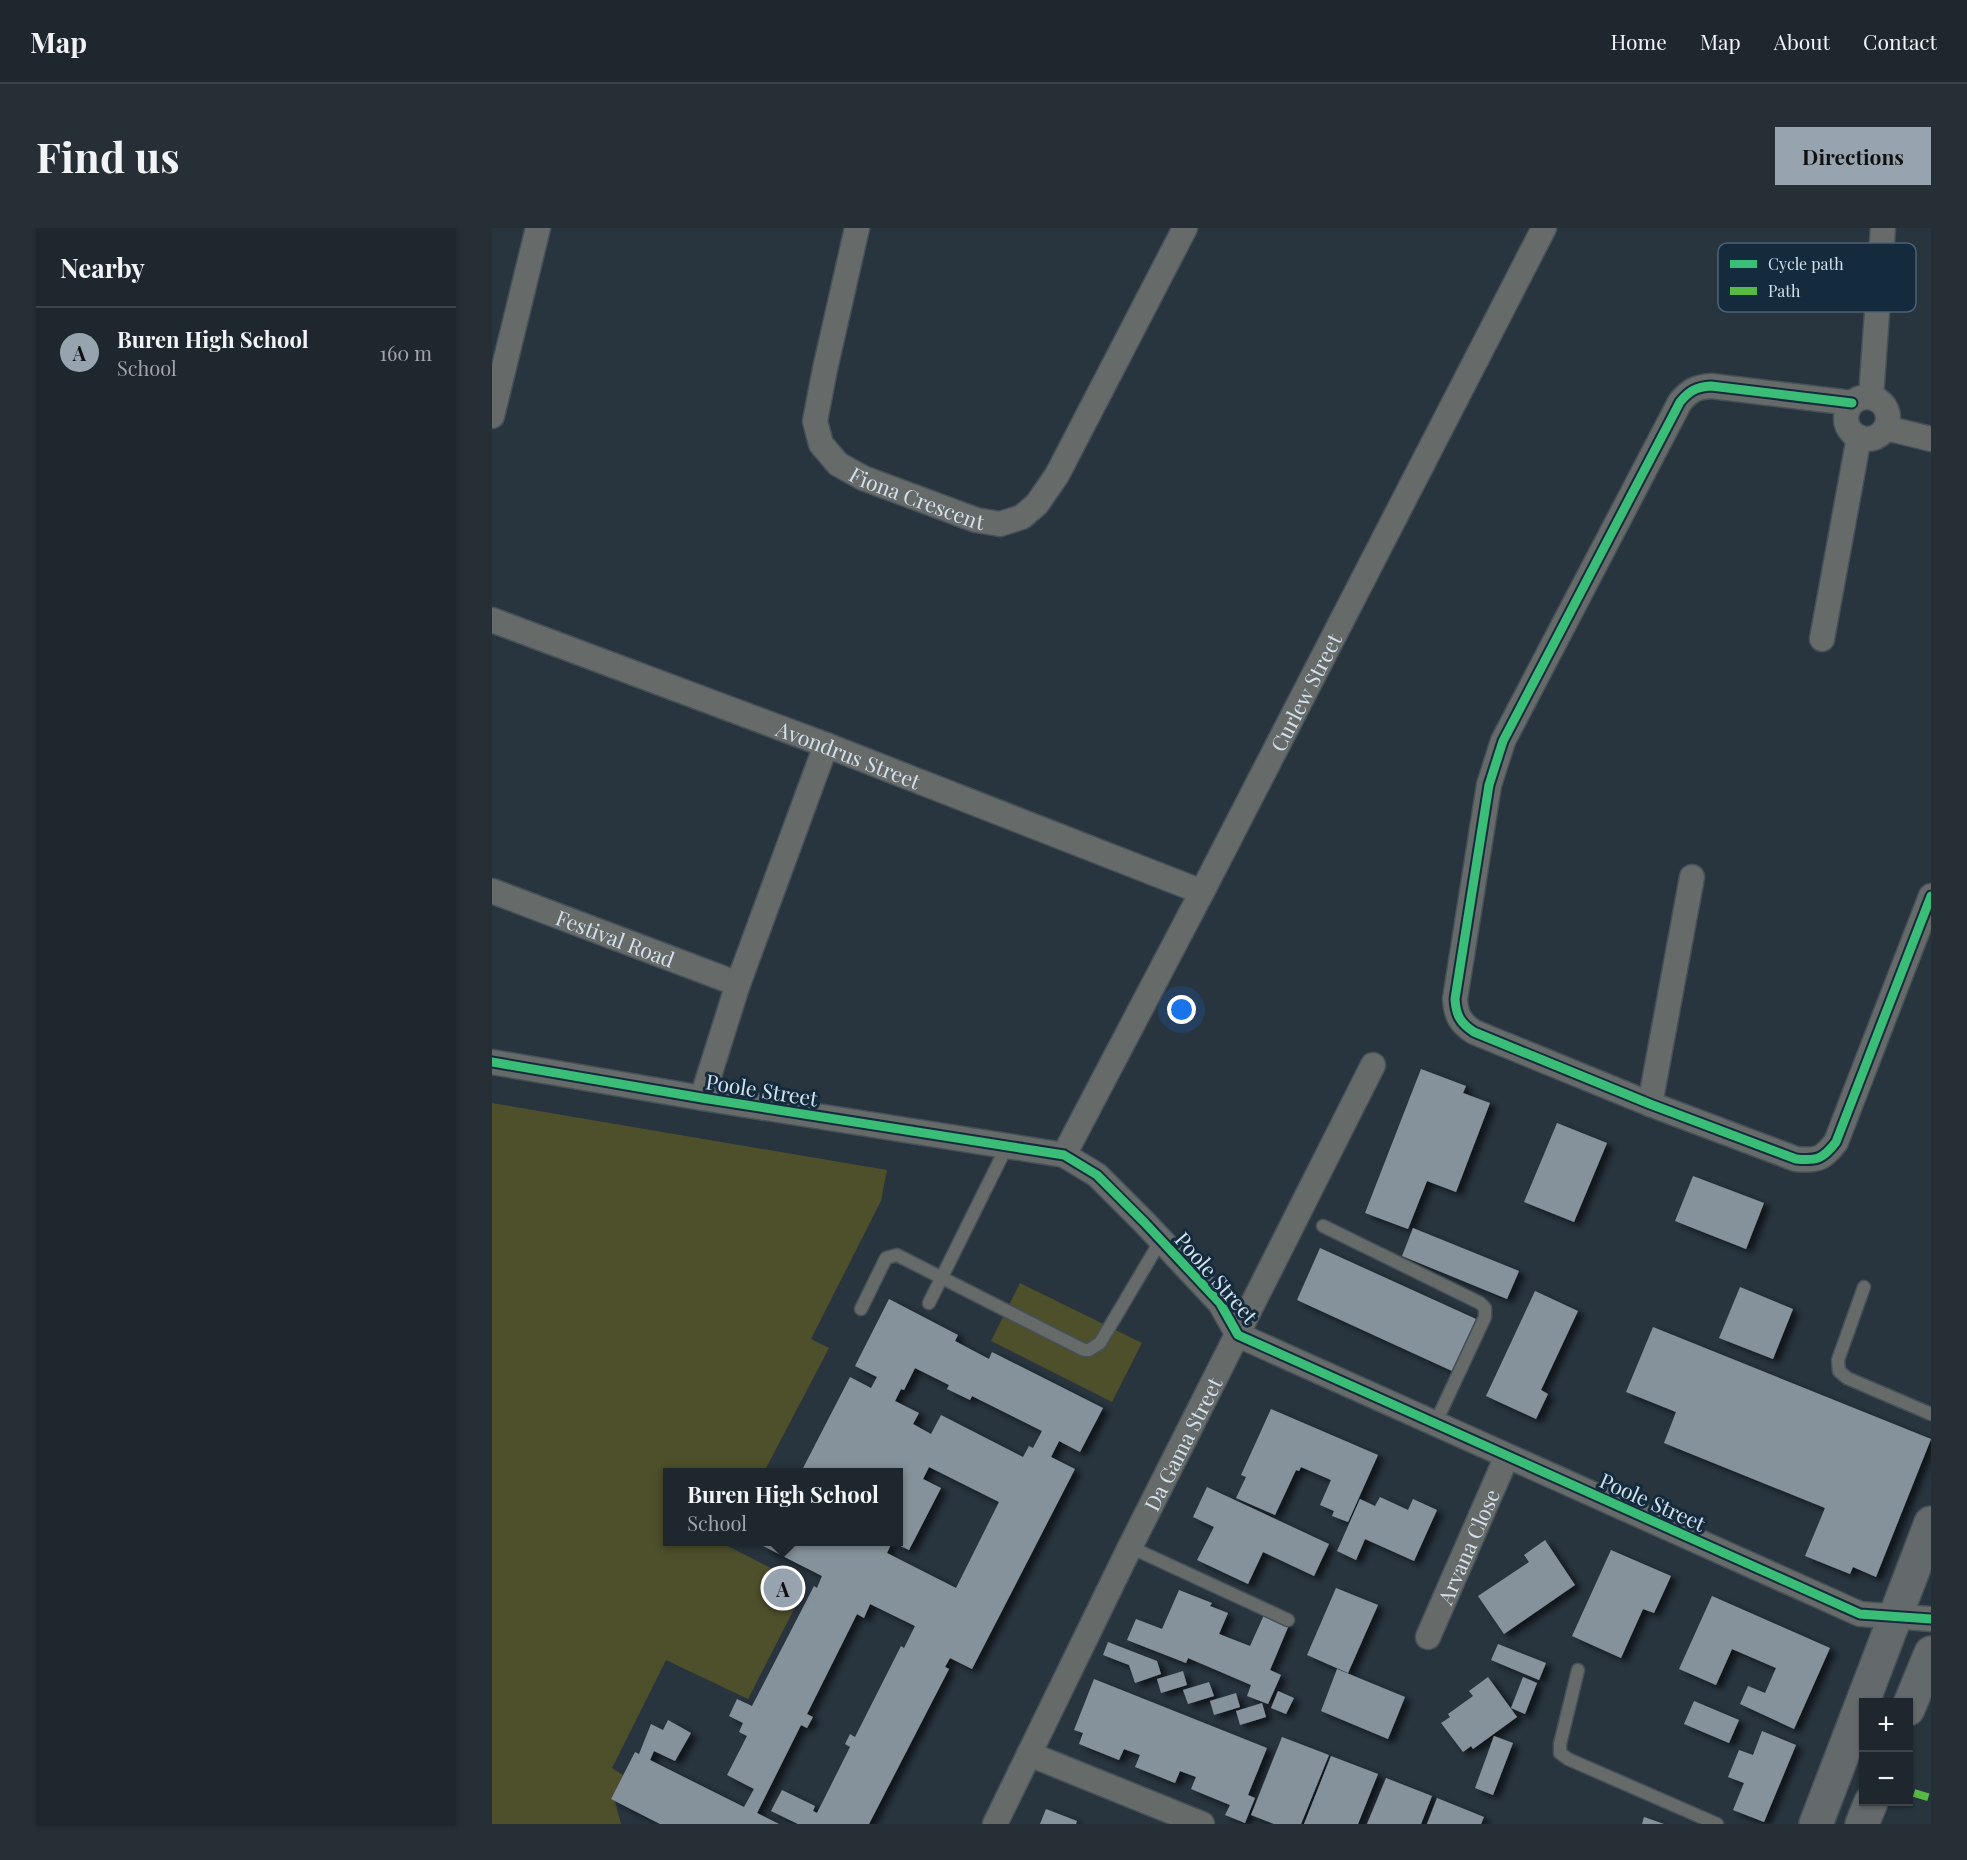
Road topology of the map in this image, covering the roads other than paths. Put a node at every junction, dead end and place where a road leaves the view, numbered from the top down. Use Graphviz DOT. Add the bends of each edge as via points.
graph roads {
  1 [pos="538,228"];
  2 [pos="857,228"];
  3 [pos="1185,228"];
  4 [pos="1544,228"];
  5 [pos="1883,228"];
  6 [pos="1881,243"];
  7 [pos="1872,312"];
  8 [pos="1861,400"];
  9 [pos="492,416"];
  10 [pos="1886,428"];
  11 [pos="1859,437"];
  12 [pos="1931,439"];
  13 [pos="492,620"];
  14 [pos="1822,639"];
  15 [pos="826,745"];
  16 [pos="1692,877"];
  17 [pos="492,891"];
  18 [pos="1202,892"];
  19 [pos="1931,897"];
  20 [pos="738,984"];
  21 [pos="492,1062"];
  22 [pos="1373,1065"];
  23 [pos="702,1098"];
  24 [pos="1650,1104"];
  25 [pos="1007,1146"];
  26 [pos="1064,1155"];
  27 [pos="1323,1226"];
  28 [pos="1161,1240"];
  29 [pos="942,1278"];
  30 [pos="1864,1287"];
  31 [pos="929,1303"];
  32 [pos="861,1309"];
  33 [pos="1238,1335"];
  34 [pos="1931,1414"];
  35 [pos="1435,1424"];
  36 [pos="1507,1456"];
  37 [pos="1931,1523"];
  38 [pos="1130,1547"];
  39 [pos="1895,1617"];
  40 [pos="1931,1619"];
  41 [pos="1288,1620"];
  42 [pos="1428,1637"];
  43 [pos="1931,1653"];
  44 [pos="1578,1670"];
  45 [pos="1913,1698"];
  46 [pos="1029,1754"];
  47 [pos="1869,1806"];
  48 [pos="995,1824"];
  49 [pos="1202,1824"];
  50 [pos="1717,1824"];
  51 [pos="1816,1824"];
  52 [pos="1862,1824"];
  1 -- 9 [label="street"];
  2 -- 3 [label="street, Fiona Crescent" via="815,421 821,444 838,464 863,478 976,520 1000,524 1022,516 1037,504 1057,475"];
  4 -- 18 [label="street, Curlew Street"];
  5 -- 6 [label="street"];
  7 -- 8 [label="street"];
  8 -- 10 [label="street" via="1880,401 1886,409"];
  8 -- 11 [label="street" via="1846,412 1846,422"];
  8 -- 24 [label="street" via="1711,386 1688,393 1503,741 1489,785 1456,1013 1462,1024 1474,1032"];
  10 -- 11 [label="street" via="1869,439"];
  10 -- 12 [label="street"];
  11 -- 14 [label="street"];
  13 -- 15 [label="street, Avondrus Street"];
  15 -- 18 [label="street, Avondrus Street"];
  15 -- 20 [label="street"];
  16 -- 24 [label="street"];
  17 -- 20 [label="street, Festival Road"];
  18 -- 26 [label="street, Curlew Street"];
  19 -- 24 [label="street" via="1836,1142 1826,1155 1812,1161 1796,1160"];
  20 -- 23 [label="street"];
  21 -- 23 [label="street, Poole Street"];
  22 -- 33 [label="street, Da Gama Street"];
  23 -- 25 [label="street, Poole Street"];
  25 -- 26 [label="street, Poole Street"];
  25 -- 29 [label="lane"];
  26 -- 28 [label="street, Poole Street" via="1097,1175"];
  27 -- 35 [label="lane" via="1485,1308 1485,1317"];
  28 -- 29 [label="lane" via="1100,1343 1089,1350"];
  28 -- 33 [label="street, Poole Street" via="1220,1303"];
  29 -- 31 [label="lane"];
  29 -- 32 [label="lane" via="897,1255 886,1257"];
  30 -- 34 [label="lane" via="1838,1360 1839,1371 1846,1378"];
  33 -- 35 [label="street, Poole Street"];
  33 -- 38 [label="street, Da Gama Street"];
  35 -- 36 [label="street, Poole Street"];
  36 -- 39 [label="street, Poole Street" via="1860,1614"];
  36 -- 42 [label="street, Arvana Close"];
  37 -- 39 [label="main road"];
  38 -- 41 [label="lane"];
  38 -- 46 [label="street, Da Gama Street"];
  39 -- 40 [label="street, Poole Street"];
  39 -- 51 [label="main road"];
  43 -- 45 [label="main road"];
  44 -- 50 [label="lane" via="1560,1753"];
  46 -- 48 [label="street, Da Gama Street"];
  46 -- 49 [label="street"];
  47 -- 52 [label="main road"];
}
